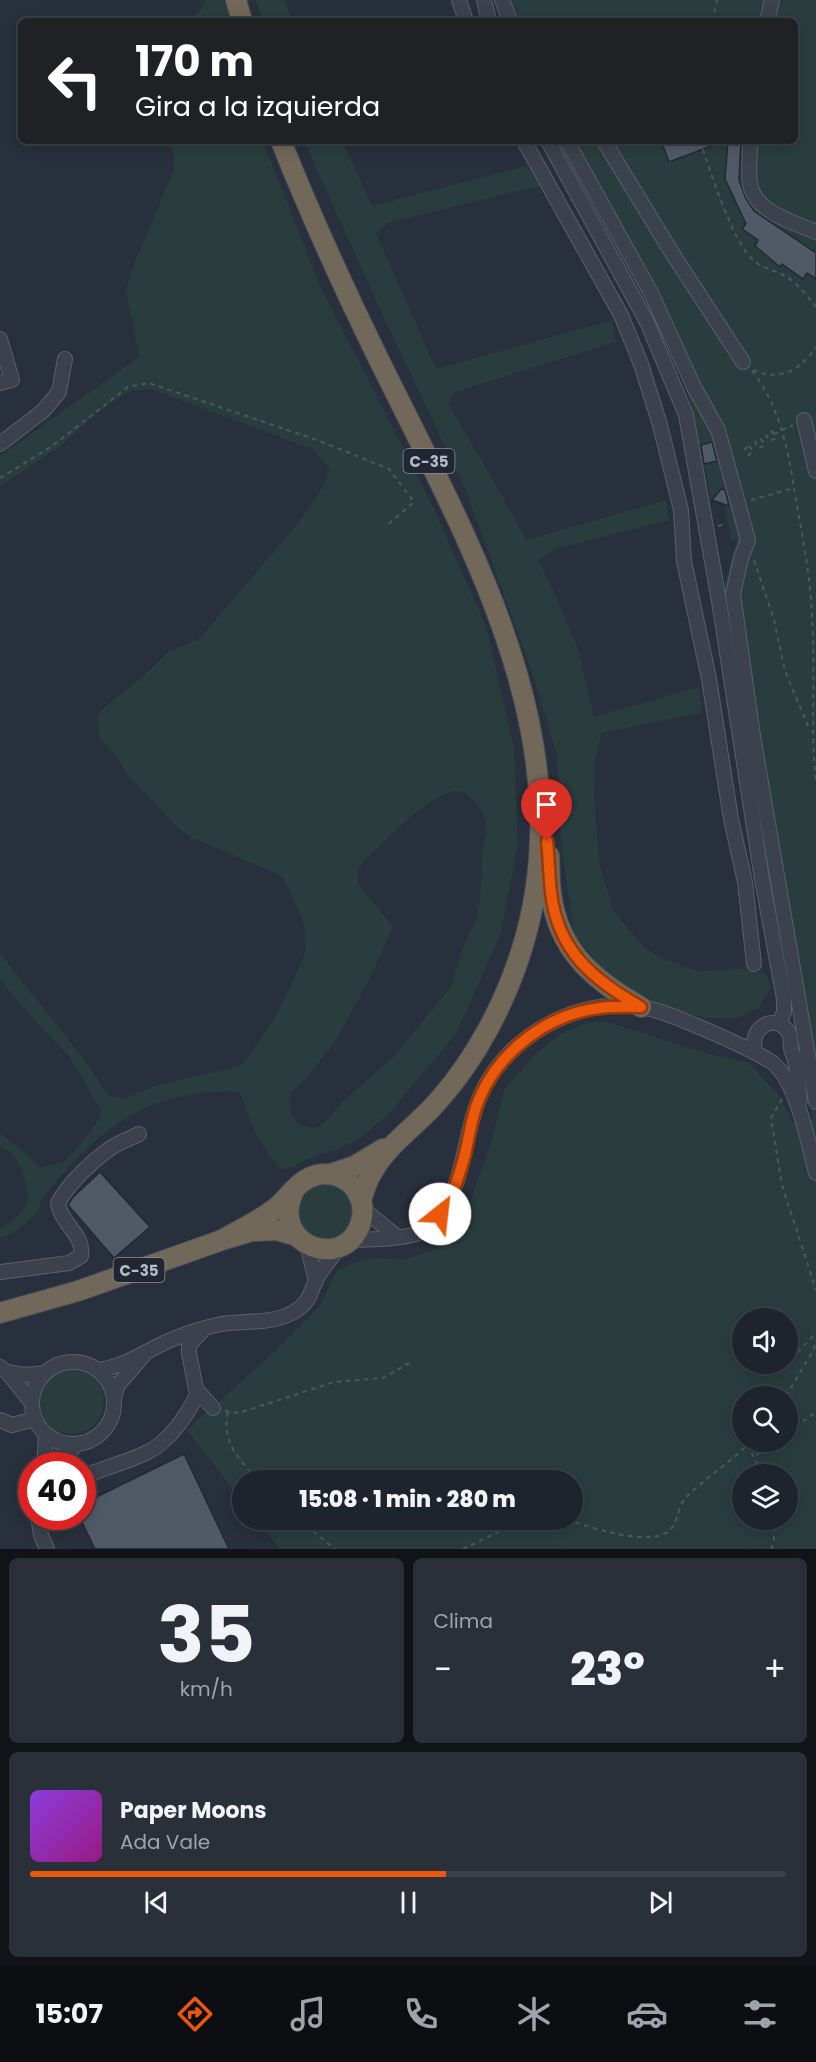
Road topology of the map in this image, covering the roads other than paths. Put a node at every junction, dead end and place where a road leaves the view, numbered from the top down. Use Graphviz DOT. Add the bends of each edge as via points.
graph roads {
  1 [pos="236,0"];
  2 [pos="459,0"];
  3 [pos="484,0"];
  4 [pos="502,0"];
  5 [pos="772,0"];
  6 [pos="241,18"];
  7 [pos="465,18"];
  8 [pos="488,18"];
  9 [pos="509,18"];
  10 [pos="768,18"];
  11 [pos="282,144"];
  12 [pos="526,144"];
  13 [pos="550,144"];
  14 [pos="569,144"];
  15 [pos="606,144"];
  16 [pos="750,144"];
  17 [pos="816,232"];
  18 [pos="0,339"];
  19 [pos="64,359"];
  20 [pos="744,362"];
  21 [pos="0,384"];
  22 [pos="804,420"];
  23 [pos="0,444"];
  24 [pos="813,447"];
  25 [pos="816,471"];
  26 [pos="540,793"];
  27 [pos="762,879"];
  28 [pos="745,882"];
  29 [pos="754,964"];
  30 [pos="641,1007"];
  31 [pos="779,1024"];
  32 [pos="714,1034"];
  33 [pos="755,1034"];
  34 [pos="790,1047"];
  35 [pos="756,1052"];
  36 [pos="770,1061"];
  37 [pos="816,1102"];
  38 [pos="802,1117"];
  39 [pos="139,1134"];
  40 [pos="398,1140"];
  41 [pos="816,1173"];
  42 [pos="331,1174"];
  43 [pos="293,1192"];
  44 [pos="362,1204"];
  45 [pos="396,1236"];
  46 [pos="222,1240"];
  47 [pos="302,1240"];
  48 [pos="345,1243"];
  49 [pos="0,1272"];
  50 [pos="316,1281"];
  51 [pos="0,1313"];
  52 [pos="203,1329"];
  53 [pos="165,1342"];
  54 [pos="147,1352"];
  55 [pos="189,1353"];
  56 [pos="3,1370"];
  57 [pos="97,1370"];
  58 [pos="45,1373"];
  59 [pos="198,1393"];
  60 [pos="114,1398"];
  61 [pos="32,1402"];
  62 [pos="213,1408"];
  63 [pos="35,1419"];
  64 [pos="0,1420"];
  65 [pos="46,1434"];
  66 [pos="77,1444"];
  67 [pos="45,1452"];
  68 [pos="69,1452"];
  69 [pos="96,1472"];
  70 [pos="40,1530"];
  71 [pos="47,1549"];
  1 -- 6 [label="highway"];
  2 -- 7 [label="street"];
  3 -- 8 [label="street"];
  4 -- 9 [label="street"];
  5 -- 10 [label="street"];
  11 -- 26 [label="highway, C-35" via="333,266 456,516 496,608 530,724"];
  12 -- 28 [label="street" via="621,315 660,425 681,510 684,561"];
  13 -- 27 [label="street" via="647,322 686,415"];
  14 -- 37 [label="street" via="651,293 718,430 748,540 733,594 753,736"];
  15 -- 20 [label="street"];
  16 -- 17 [label="street" via="750,184 754,196 774,213"];
  18 -- 21 [label="street" via="12,380"];
  19 -- 23 [label="street" via="59,392 43,411"];
  22 -- 24 [label="street"];
  24 -- 25 [label="street"];
  26 -- 30 [label="highway" via="551,894 563,936 588,970 617,994"];
  26 -- 40 [label="highway, C-35" via="536,885 510,983 489,1028 454,1082"];
  27 -- 28 [label="street"];
  27 -- 31 [label="street" via="784,999"];
  28 -- 29 [label="street"];
  30 -- 32 [label="street"];
  30 -- 45 [label="street" via="599,1008 570,1014 528,1037 510,1053 479,1097 449,1203 423,1232"];
  31 -- 33 [label="street" via="768,1024"];
  31 -- 34 [label="street" via="788,1031"];
  32 -- 33 [label="street"];
  32 -- 35 [label="street"];
  33 -- 35 [label="street"];
  34 -- 36 [label="street" via="785,1056"];
  34 -- 38 [label="street" via="795,1058"];
  35 -- 36 [label="street"];
  36 -- 38 [label="street" via="781,1072"];
  38 -- 41 [label="street"];
  39 -- 49 [label="street" via="110,1149 90,1166 58,1203 63,1218 80,1241 81,1256 69,1263"];
  40 -- 42 [label="highway, C-35" via="355,1166"];
  40 -- 44 [label="highway, C-35" via="372,1172"];
  42 -- 43 [label="highway, C-35" via="312,1176"];
  42 -- 44 [label="highway" via="352,1185"];
  43 -- 46 [label="highway, C-35" via="267,1214"];
  43 -- 47 [label="highway" via="288,1215 292,1230"];
  44 -- 45 [label="street"];
  44 -- 48 [label="highway, C-35" via="358,1229"];
  45 -- 48 [label="street"];
  46 -- 47 [label="highway, C-35" via="264,1230 282,1231"];
  46 -- 51 [label="highway, C-35" via="88,1288"];
  47 -- 48 [label="highway, C-35" via="323,1249"];
  47 -- 50 [label="street"];
  48 -- 50 [label="street"];
  50 -- 52 [label="street" via="307,1301 294,1312 259,1322"];
  52 -- 53 [label="street"];
  52 -- 55 [label="street" via="189,1345"];
  53 -- 54 [label="street"];
  53 -- 55 [label="street" via="177,1344"];
  54 -- 57 [label="street" via="110,1369"];
  54 -- 60 [label="street" via="118,1385"];
  55 -- 59 [label="street"];
  56 -- 58 [label="street" via="24,1375"];
  56 -- 61 [label="street"];
  57 -- 58 [label="street" via="70,1362"];
  57 -- 60 [label="street" via="105,1377"];
  58 -- 61 [label="street"];
  59 -- 62 [label="street"];
  59 -- 69 [label="street" via="187,1415 149,1451"];
  60 -- 66 [label="street" via="108,1425 94,1438"];
  61 -- 63 [label="street"];
  63 -- 64 [label="street" via="12,1425"];
  63 -- 65 [label="street"];
  65 -- 66 [label="street" via="60,1442"];
  65 -- 67 [label="street"];
  66 -- 68 [label="street"];
  70 -- 71 [label="street"];
}
